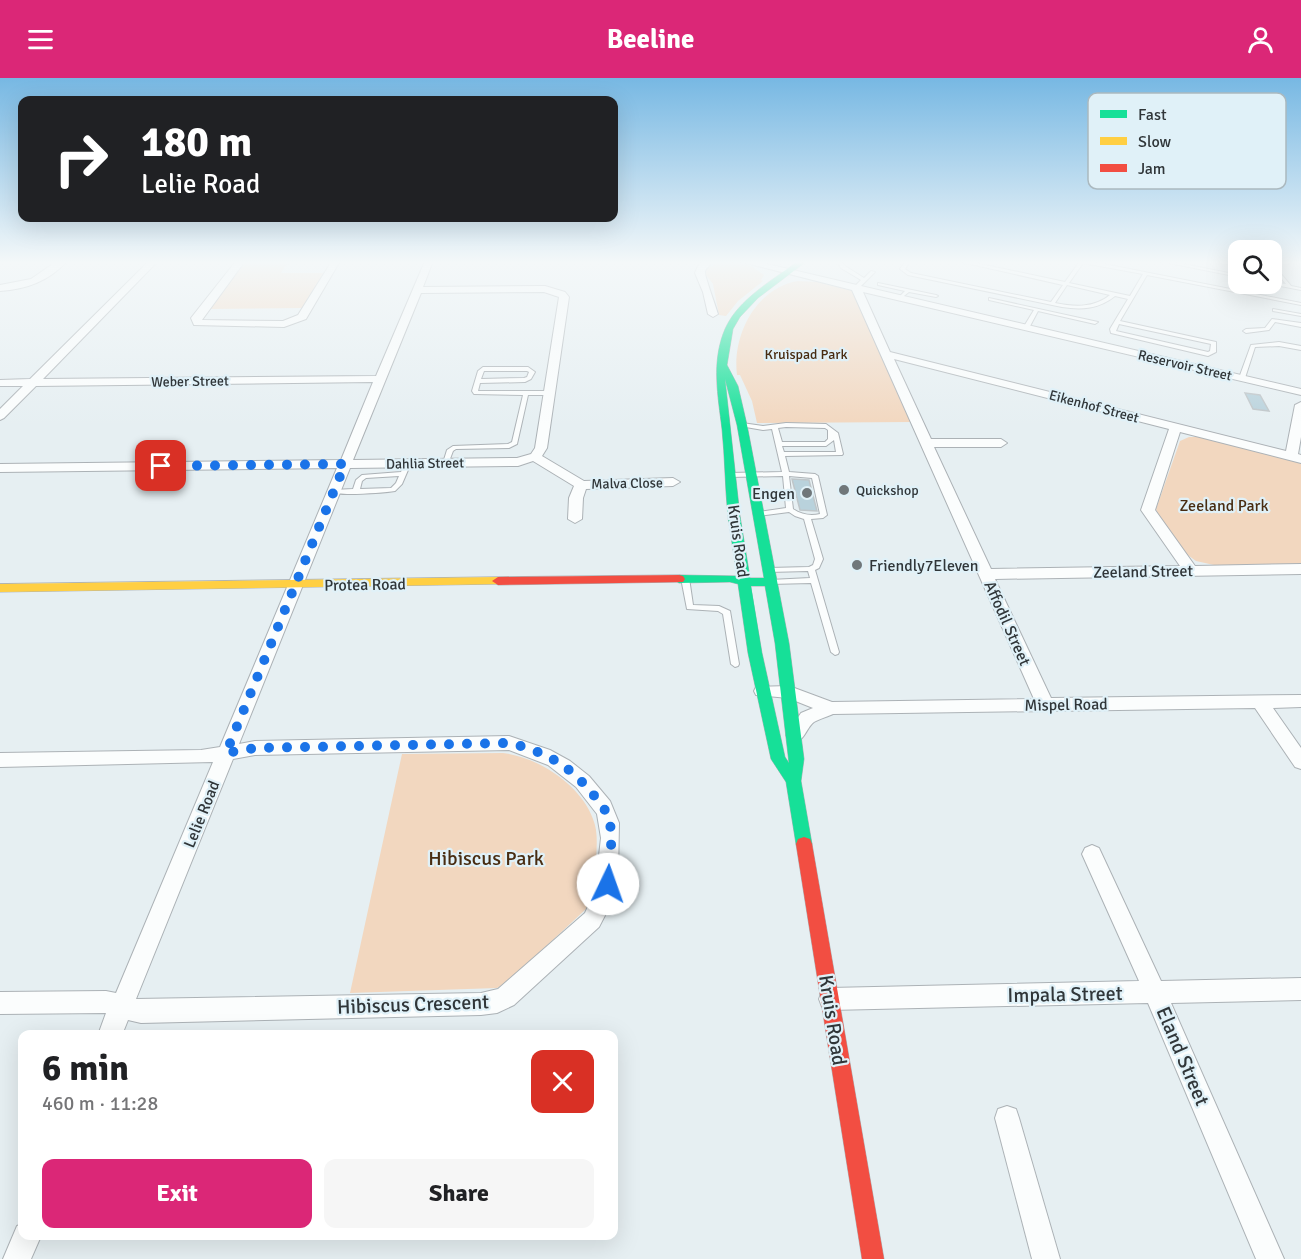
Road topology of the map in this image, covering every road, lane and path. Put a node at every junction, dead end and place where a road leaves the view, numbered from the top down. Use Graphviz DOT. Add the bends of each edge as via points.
graph roads {
  1 [pos="99,316"];
  2 [pos="197,316"];
  3 [pos="303,316"];
  4 [pos="407,316"];
  5 [pos="561,316"];
  6 [pos="737,316"];
  7 [pos="872,316"];
  8 [pos="983,316"];
  9 [pos="1033,316"];
  10 [pos="1069,316"];
  11 [pos="1121,316"];
  12 [pos="1095,322"];
  13 [pos="1118,322"];
  14 [pos="1301,325"];
  15 [pos="1026,328"];
  16 [pos="1246,331"];
  17 [pos="1301,348"];
  18 [pos="886,354"];
  19 [pos="724,367"];
  20 [pos="1242,378"];
  21 [pos="381,380"];
  22 [pos="478,381"];
  23 [pos="0,383"];
  24 [pos="33,383"];
  25 [pos="1301,392"];
  26 [pos="526,393"];
  27 [pos="548,393"];
  28 [pos="1301,405"];
  29 [pos="0,416"];
  30 [pos="829,427"];
  31 [pos="1176,427"];
  32 [pos="742,430"];
  33 [pos="775,430"];
  34 [pos="1001,442"];
  35 [pos="927,443"];
  36 [pos="779,444"];
  37 [pos="781,454"];
  38 [pos="536,457"];
  39 [pos="1296,458"];
  40 [pos="446,463"];
  41 [pos="345,464"];
  42 [pos="0,468"];
  43 [pos="405,469"];
  44 [pos="786,474"];
  45 [pos="751,475"];
  46 [pos="730,476"];
  47 [pos="673,482"];
  48 [pos="581,485"];
  49 [pos="333,492"];
  50 [pos="356,492"];
  51 [pos="790,510"];
  52 [pos="759,514"];
  53 [pos="807,517"];
  54 [pos="575,519"];
  55 [pos="811,569"];
  56 [pos="1301,570"];
  57 [pos="1191,571"];
  58 [pos="986,573"];
  59 [pos="769,576"];
  60 [pos="739,577"];
  61 [pos="685,578"];
  62 [pos="814,580"];
  63 [pos="296,585"];
  64 [pos="0,588"];
  65 [pos="835,652"];
  66 [pos="735,664"];
  67 [pos="762,691"];
  68 [pos="789,692"];
  69 [pos="1259,701"];
  70 [pos="1301,701"];
  71 [pos="1045,704"];
  72 [pos="831,708"];
  73 [pos="795,735"];
  74 [pos="226,753"];
  75 [pos="0,760"];
  76 [pos="1301,762"];
  77 [pos="793,781"];
  78 [pos="1092,854"];
  79 [pos="1301,989"];
  80 [pos="1155,992"];
  81 [pos="830,999"];
  82 [pos="0,1004"];
  83 [pos="122,1006"];
  84 [pos="112,1030"];
  85 [pos="1006,1118"];
  86 [pos="25,1240"];
  87 [pos="17,1259"];
  88 [pos="873,1259"];
  89 [pos="1046,1259"];
  90 [pos="1270,1259"];
  1 -- 24 [label="street"];
  2 -- 3 [label="street" via="198,323 284,324"];
  4 -- 21 [label="street, Lelie Road"];
  5 -- 27 [label="street"];
  6 -- 19 [label="street, Kruis Road" via="729,328"];
  7 -- 18 [label="street, Affodil Street"];
  8 -- 15 [label="street, Reservoir Street"];
  9 -- 15 [label="lane"];
  10 -- 12 [label="lane"];
  11 -- 13 [label="lane"];
  13 -- 13 [label="lane" via="1113,329 1116,333 1208,354 1216,345"];
  14 -- 16 [label="lane" via="1274,320 1267,329"];
  15 -- 20 [label="street, Reservoir Street"];
  17 -- 20 [label="lane" via="1279,344 1253,346"];
  18 -- 31 [label="street, Eikenhof Street"];
  18 -- 35 [label="street, Affodil Street"];
  19 -- 32 [label="street, Kruis Road" via="733,386"];
  19 -- 46 [label="street, Kruis Road" via="720,386"];
  20 -- 25 [label="street, Reservoir Street"];
  21 -- 24 [label="street, Weber Street"];
  21 -- 41 [label="street, Lelie Road"];
  22 -- 22 [label="lane" via="485,369 532,372 525,380"];
  22 -- 26 [label="lane" via="478,394"];
  23 -- 24 [label="street, Weber Street"];
  24 -- 29 [label="street"];
  26 -- 27 [label="lane"];
  26 -- 40 [label="lane" via="515,443 455,447"];
  27 -- 38 [label="street" via="541,448"];
  28 -- 39 [label="street"];
  30 -- 33 [label="lane" via="783,425"];
  30 -- 36 [label="lane" via="828,443"];
  30 -- 37 [label="lane" via="835,433 838,455"];
  31 -- 39 [label="street, Eikenhof Street"];
  31 -- 57 [label="street" via="1148,510"];
  32 -- 33 [label="lane"];
  32 -- 45 [label="street, Kruis Road"];
  33 -- 36 [label="lane"];
  34 -- 35 [label="street"];
  35 -- 58 [label="street, Affodil Street"];
  36 -- 37 [label="lane"];
  37 -- 44 [label="lane"];
  38 -- 40 [label="street, Dahlia Street" via="518,462"];
  38 -- 48 [label="street, Malva Close"];
  40 -- 43 [label="street, Dahlia Street"];
  41 -- 42 [label="street, Dahlia Street"];
  41 -- 43 [label="street, Dahlia Street"];
  41 -- 49 [label="street, Lelie Road"];
  43 -- 50 [label="lane" via="364,476"];
  43 -- 50 [label="lane" via="393,490"];
  44 -- 45 [label="lane"];
  44 -- 51 [label="lane"];
  44 -- 53 [label="lane" via="816,478 824,515"];
  45 -- 46 [label="lane"];
  45 -- 52 [label="street, Kruis Road"];
  46 -- 60 [label="street, Kruis Road"];
  47 -- 48 [label="street, Malva Close"];
  48 -- 54 [label="street, Malva Close"];
  49 -- 50 [label="lane"];
  49 -- 63 [label="street, Lelie Road"];
  51 -- 52 [label="lane"];
  51 -- 53 [label="lane"];
  52 -- 59 [label="street, Kruis Road"];
  53 -- 55 [label="lane" via="819,559"];
  55 -- 59 [label="lane"];
  55 -- 62 [label="lane"];
  56 -- 57 [label="street, Zeeland Street"];
  57 -- 58 [label="street, Zeeland Street"];
  58 -- 71 [label="street, Affodil Street"];
  59 -- 60 [label="street, Protea Road"];
  59 -- 62 [label="lane"];
  59 -- 68 [label="street, Kruis Road"];
  60 -- 61 [label="street, Protea Road"];
  60 -- 67 [label="street, Kruis Road"];
  61 -- 63 [label="street, Protea Road"];
  61 -- 66 [label="lane" via="690,607 727,613"];
  62 -- 65 [label="lane"];
  63 -- 64 [label="street, Protea Road"];
  63 -- 74 [label="street, Lelie Road"];
  67 -- 68 [label="street, Mispel Road"];
  67 -- 77 [label="street, Kruis Road" via="778,759"];
  68 -- 72 [label="street, Mispel Road"];
  68 -- 73 [label="street, Kruis Road"];
  69 -- 70 [label="street, Mispel Road"];
  69 -- 71 [label="street, Mispel Road"];
  69 -- 76 [label="street"];
  71 -- 72 [label="street, Mispel Road"];
  72 -- 73 [label="street, Mispel Road" via="807,718"];
  73 -- 77 [label="street, Kruis Road" via="797,759"];
  74 -- 75 [label="street, Hibiscus Crescent" via="201,757"];
  74 -- 83 [label="street, Lelie Road"];
  74 -- 83 [label="street, Hibiscus Crescent" via="255,748 509,743 544,753 578,776 608,818 611,832 605,898 592,920 497,1002 141,1012"];
  77 -- 81 [label="street, Kruis Road"];
  78 -- 80 [label="street, Eland Street"];
  79 -- 80 [label="street, Impala Street"];
  80 -- 81 [label="street, Impala Street"];
  80 -- 90 [label="street, Eland Street"];
  81 -- 88 [label="street, Kruis Road"];
  82 -- 83 [label="street, Hibiscus Crescent" via="106,1002"];
  83 -- 84 [label="street, Lelie Road"];
  85 -- 89 [label="street"];
  86 -- 87 [label="street"];
}
